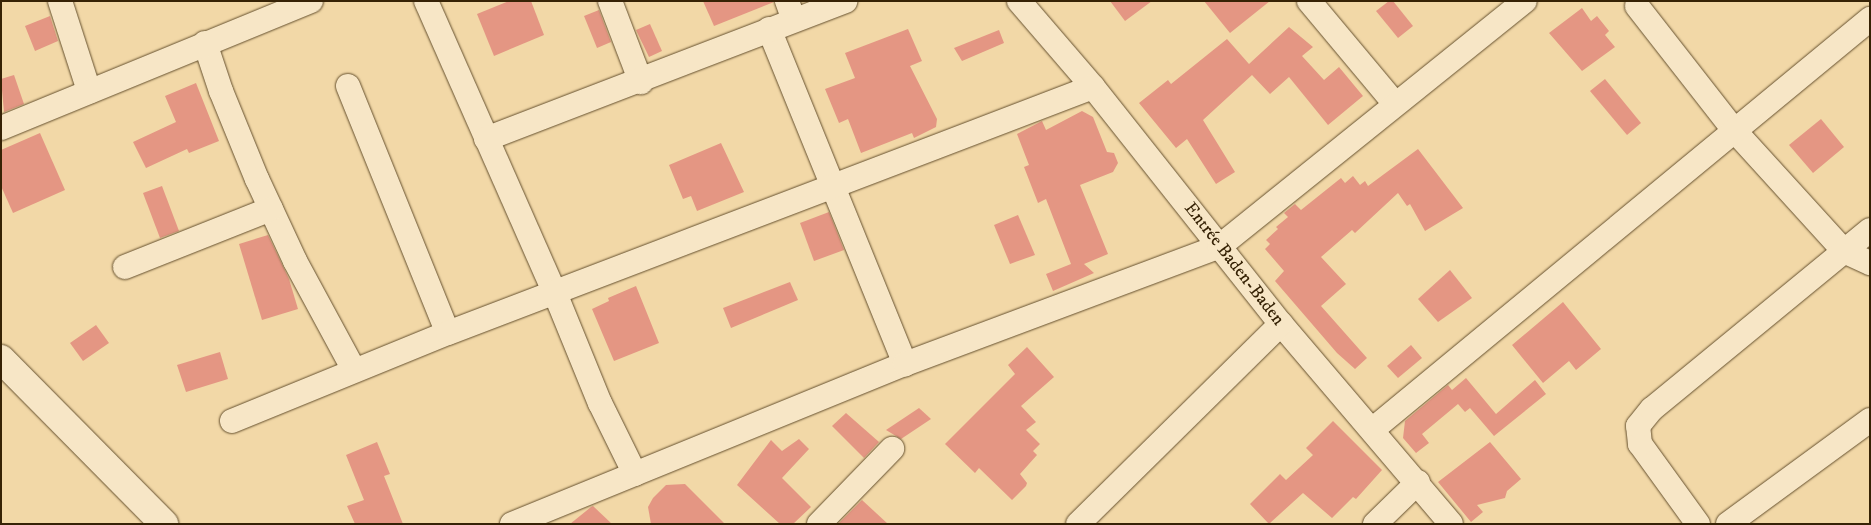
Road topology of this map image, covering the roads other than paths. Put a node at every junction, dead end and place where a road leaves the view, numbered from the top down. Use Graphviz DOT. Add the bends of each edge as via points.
graph roads {
  1 [pos="60,1"];
  2 [pos="311,1"];
  3 [pos="426,1"];
  4 [pos="610,1"];
  5 [pos="845,1"];
  6 [pos="1019,1"];
  7 [pos="1309,1"];
  8 [pos="1525,1"];
  9 [pos="1637,6"];
  10 [pos="790,11"];
  11 [pos="1870,19"];
  12 [pos="769,29"];
  13 [pos="205,43"];
  14 [pos="640,82"];
  15 [pos="348,86"];
  16 [pos="1093,87"];
  17 [pos="89,91"];
  18 [pos="1395,104"];
  19 [pos="1,128"];
  20 [pos="1733,129"];
  21 [pos="486,139"];
  22 [pos="832,186"];
  23 [pos="271,209"];
  24 [pos="1870,230"];
  25 [pos="1220,246"];
  26 [pos="1844,251"];
  27 [pos="1870,263"];
  28 [pos="125,267"];
  29 [pos="555,293"];
  30 [pos="1281,324"];
  31 [pos="448,333"];
  32 [pos="1,359"];
  33 [pos="905,364"];
  34 [pos="354,370"];
  35 [pos="1870,420"];
  36 [pos="232,421"];
  37 [pos="1372,430"];
  38 [pos="892,449"];
  39 [pos="635,474"];
  40 [pos="1418,482"];
  41 [pos="164,524"];
  42 [pos="512,524"];
  43 [pos="819,524"];
  44 [pos="1078,524"];
  45 [pos="1375,524"];
  46 [pos="1451,524"];
  47 [pos="1698,524"];
  48 [pos="1728,524"];
  1 -- 17 [label="street"];
  2 -- 13 [label="street"];
  3 -- 21 [label="street"];
  4 -- 14 [label="street"];
  5 -- 10 [label="street"];
  6 -- 16 [label="street, Entrée Baden-Baden"];
  7 -- 18 [label="street"];
  8 -- 18 [label="street"];
  9 -- 20 [label="street"];
  10 -- 12 [label="street"];
  11 -- 20 [label="street"];
  12 -- 14 [label="street"];
  12 -- 22 [label="street"];
  13 -- 17 [label="street"];
  13 -- 23 [label="street" via="221,91"];
  14 -- 21 [label="street"];
  15 -- 31 [label="street"];
  16 -- 22 [label="street"];
  16 -- 25 [label="street, Entrée Baden-Baden"];
  17 -- 19 [label="street"];
  18 -- 25 [label="street"];
  20 -- 26 [label="street"];
  20 -- 37 [label="street"];
  21 -- 29 [label="street"];
  22 -- 29 [label="street"];
  22 -- 33 [label="street"];
  23 -- 28 [label="street"];
  23 -- 34 [label="street"];
  24 -- 26 [label="street"];
  25 -- 30 [label="street, Entrée Baden-Baden"];
  25 -- 33 [label="street"];
  26 -- 27 [label="street"];
  26 -- 47 [label="street" via="1652,409 1638,426 1640,444"];
  29 -- 31 [label="street"];
  29 -- 39 [label="street" via="600,403"];
  30 -- 37 [label="street, Entrée Baden-Baden"];
  30 -- 44 [label="street"];
  31 -- 34 [label="street"];
  32 -- 41 [label="main road"];
  33 -- 39 [label="street"];
  34 -- 36 [label="street"];
  35 -- 48 [label="street"];
  37 -- 40 [label="street, Entrée Baden-Baden"];
  38 -- 43 [label="street"];
  39 -- 42 [label="street"];
  40 -- 45 [label="street"];
  40 -- 46 [label="street, Entrée Baden-Baden"];
}
